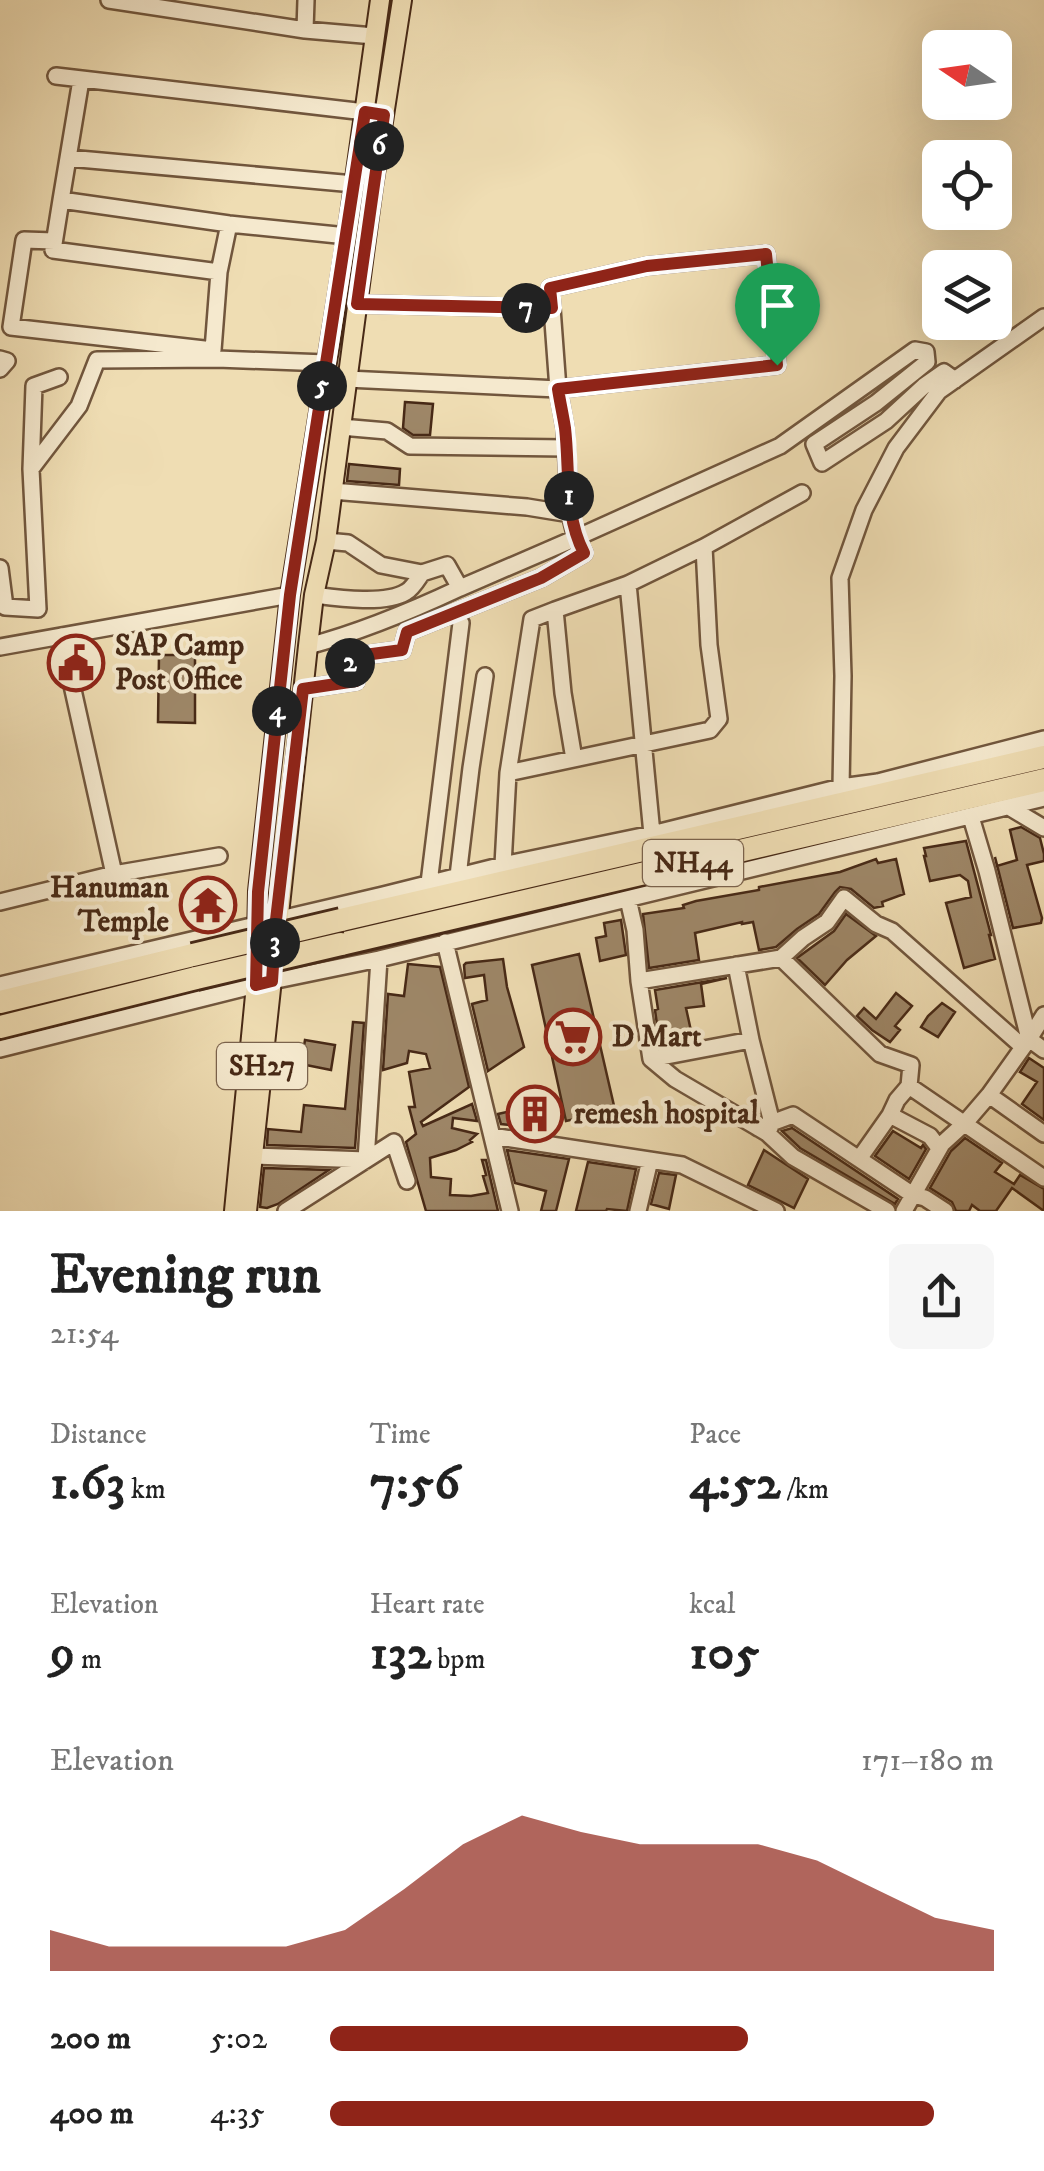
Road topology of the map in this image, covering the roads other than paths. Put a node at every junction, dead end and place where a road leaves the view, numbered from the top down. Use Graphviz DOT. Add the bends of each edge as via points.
graph roads {
  1 [pos="110,0"];
  2 [pos="306,0"];
  3 [pos="380,0"];
  4 [pos="402,0"];
  5 [pos="305,30"];
  6 [pos="374,36"];
  7 [pos="56,76"];
  8 [pos="81,80"];
  9 [pos="365,112"];
  10 [pos="384,115"];
  11 [pos="68,158"];
  12 [pos="354,184"];
  13 [pos="61,200"];
  14 [pos="229,224"];
  15 [pos="346,236"];
  16 [pos="54,241"];
  17 [pos="219,272"];
  18 [pos="357,304"];
  19 [pos="552,308"];
  20 [pos="1044,316"];
  21 [pos="0,359"];
  22 [pos="326,363"];
  23 [pos="0,369"];
  24 [pos="59,378"];
  25 [pos="348,379"];
  26 [pos="955,380"];
  27 [pos="558,389"];
  28 [pos="341,427"];
  29 [pos="566,448"];
  30 [pos="30,469"];
  31 [pos="332,491"];
  32 [pos="802,494"];
  33 [pos="570,514"];
  34 [pos="576,538"];
  35 [pos="326,541"];
  36 [pos="704,547"];
  37 [pos="0,568"];
  38 [pos="422,573"];
  39 [pos="628,584"];
  40 [pos="460,588"];
  41 [pos="290,595"];
  42 [pos="314,595"];
  43 [pos="555,610"];
  44 [pos="461,623"];
  45 [pos="61,636"];
  46 [pos="308,646"];
  47 [pos="0,647"];
  48 [pos="485,676"];
  49 [pos="303,689"];
  50 [pos="1044,739"];
  51 [pos="644,745"];
  52 [pos="1044,757"];
  53 [pos="574,759"];
  54 [pos="508,774"];
  55 [pos="1044,780"];
  56 [pos="841,787"];
  57 [pos="1044,798"];
  58 [pos="1009,807"];
  59 [pos="970,817"];
  60 [pos="1044,828"];
  61 [pos="652,834"];
  62 [pos="219,856"];
  63 [pos="502,864"];
  64 [pos="114,874"];
  65 [pos="458,876"];
  66 [pos="429,884"];
  67 [pos="628,898"];
  68 [pos="0,902"];
  69 [pos="276,920"];
  70 [pos="257,924"];
  71 [pos="341,932"];
  72 [pos="445,942"];
  73 [pos="782,958"];
  74 [pos="379,959"];
  75 [pos="736,965"];
  76 [pos="195,966"];
  77 [pos="639,980"];
  78 [pos="264,983"];
  79 [pos="0,985"];
  80 [pos="0,1002"];
  81 [pos="1044,1015"];
  82 [pos="0,1027"];
  83 [pos="751,1040"];
  84 [pos="1026,1043"];
  85 [pos="0,1049"];
  86 [pos="1044,1050"];
  87 [pos="651,1060"];
  88 [pos="909,1086"];
  89 [pos="989,1095"];
  90 [pos="890,1115"];
  91 [pos="965,1123"];
  92 [pos="766,1128"];
  93 [pos="1044,1134"];
  94 [pos="492,1136"];
  95 [pos="940,1148"];
  96 [pos="252,1156"];
  97 [pos="859,1159"];
  98 [pos="366,1160"];
  99 [pos="650,1160"];
  100 [pos="1044,1178"];
  101 [pos="407,1181"];
  102 [pos="913,1195"];
  103 [pos="235,1211"];
  104 [pos="286,1211"];
  105 [pos="510,1211"];
  106 [pos="638,1211"];
  107 [pos="776,1211"];
  108 [pos="887,1211"];
  109 [pos="904,1211"];
  110 [pos="945,1211"];
  1 -- 5 [label="street"];
  2 -- 5 [label="street"];
  3 -- 6 [label="main road, SH27"];
  4 -- 10 [label="main road, SH27"];
  5 -- 6 [label="street"];
  6 -- 9 [label="main road, SH27"];
  7 -- 8 [label="street"];
  8 -- 9 [label="street"];
  8 -- 11 [label="street"];
  9 -- 10 [label="main road"];
  9 -- 12 [label="main road, SH27"];
  10 -- 18 [label="main road, SH27"];
  11 -- 12 [label="street"];
  11 -- 13 [label="street"];
  12 -- 15 [label="main road, SH27"];
  13 -- 14 [label="street"];
  13 -- 16 [label="street"];
  14 -- 15 [label="street"];
  14 -- 17 [label="street"];
  15 -- 22 [label="main road, SH27"];
  16 -- 17 [label="street" via="52,250"];
  16 -- 17 [label="street" via="24,240 11,327 213,350"];
  18 -- 19 [label="street"];
  18 -- 25 [label="main road, SH27"];
  19 -- 27 [label="street"];
  19 -- 27 [label="street" via="550,288 647,266 766,254 777,365"];
  20 -- 26 [label="street"];
  21 -- 23 [label="street" via="7,361"];
  22 -- 30 [label="street" via="97,360 79,406"];
  22 -- 41 [label="main road, SH27"];
  24 -- 30 [label="street" via="34,386"];
  25 -- 27 [label="street"];
  25 -- 28 [label="main road, SH27"];
  26 -- 34 [label="street" via="944,372 822,463 814,444 927,362 926,352 914,350 780,446"];
  26 -- 56 [label="street" via="939,390 896,448 840,578"];
  27 -- 29 [label="street"];
  28 -- 29 [label="street" via="387,431 410,446"];
  28 -- 31 [label="main road, SH27"];
  29 -- 33 [label="street"];
  30 -- 37 [label="street" via="38,610 4,607"];
  31 -- 33 [label="street"];
  31 -- 35 [label="main road, SH27"];
  32 -- 36 [label="street"];
  33 -- 34 [label="street"];
  34 -- 40 [label="street"];
  34 -- 49 [label="street" via="584,553 541,578 407,632 402,650 357,656 350,663 356,681"];
  35 -- 38 [label="street" via="348,543 381,566"];
  35 -- 42 [label="main road, SH27"];
  36 -- 39 [label="street"];
  36 -- 51 [label="street" via="720,718 710,730"];
  38 -- 40 [label="street" via="447,565"];
  38 -- 42 [label="street" via="406,592 383,598"];
  39 -- 43 [label="street"];
  39 -- 51 [label="street"];
  40 -- 46 [label="street"];
  41 -- 45 [label="street"];
  41 -- 70 [label="main road, SH27"];
  42 -- 46 [label="main road, SH27"];
  43 -- 53 [label="street"];
  43 -- 54 [label="street" via="532,619"];
  44 -- 66 [label="street"];
  45 -- 47 [label="street"];
  45 -- 64 [label="street"];
  46 -- 49 [label="main road, SH27"];
  48 -- 65 [label="street"];
  49 -- 69 [label="main road, SH27"];
  50 -- 56 [label="street"];
  51 -- 53 [label="street"];
  51 -- 61 [label="street"];
  52 -- 71 [label="highway, NH44"];
  53 -- 54 [label="street"];
  54 -- 63 [label="street"];
  55 -- 71 [label="highway, NH44"];
  56 -- 61 [label="street"];
  57 -- 58 [label="street"];
  58 -- 59 [label="street"];
  58 -- 60 [label="street"];
  59 -- 67 [label="street"];
  59 -- 84 [label="street"];
  61 -- 63 [label="street"];
  62 -- 64 [label="street"];
  63 -- 65 [label="street"];
  64 -- 68 [label="street"];
  65 -- 66 [label="street"];
  66 -- 69 [label="street"];
  67 -- 72 [label="street"];
  67 -- 77 [label="street"];
  69 -- 70 [label="street"];
  69 -- 78 [label="main road, SH27"];
  70 -- 78 [label="main road, SH27"];
  70 -- 79 [label="street"];
  71 -- 76 [label="highway, NH44, bridge"];
  72 -- 74 [label="street"];
  72 -- 94 [label="street"];
  73 -- 75 [label="street"];
  73 -- 84 [label="street" via="827,922 844,898"];
  73 -- 88 [label="street" via="880,1054 911,1064"];
  74 -- 78 [label="street"];
  74 -- 98 [label="street"];
  75 -- 77 [label="street"];
  75 -- 83 [label="street"];
  76 -- 80 [label="highway, NH44"];
  76 -- 82 [label="highway, NH44"];
  77 -- 87 [label="street"];
  78 -- 85 [label="street"];
  78 -- 96 [label="main road, SH27"];
  78 -- 103 [label="main road, SH27"];
  81 -- 84 [label="street"];
  83 -- 87 [label="street"];
  83 -- 92 [label="street"];
  84 -- 86 [label="street"];
  84 -- 89 [label="street"];
  87 -- 92 [label="street"];
  88 -- 90 [label="street"];
  88 -- 91 [label="street"];
  89 -- 91 [label="street"];
  89 -- 93 [label="street"];
  90 -- 95 [label="street"];
  90 -- 97 [label="street"];
  91 -- 95 [label="street"];
  91 -- 100 [label="street"];
  92 -- 97 [label="street" via="794,1115"];
  92 -- 108 [label="street" via="793,1157"];
  94 -- 99 [label="street"];
  94 -- 105 [label="street"];
  95 -- 102 [label="street"];
  96 -- 98 [label="street"];
  96 -- 103 [label="main road, SH27"];
  97 -- 102 [label="street"];
  98 -- 101 [label="street" via="394,1142"];
  98 -- 104 [label="street"];
  99 -- 106 [label="street"];
  99 -- 107 [label="street" via="682,1166"];
  102 -- 109 [label="street"];
  102 -- 110 [label="street"];
}
